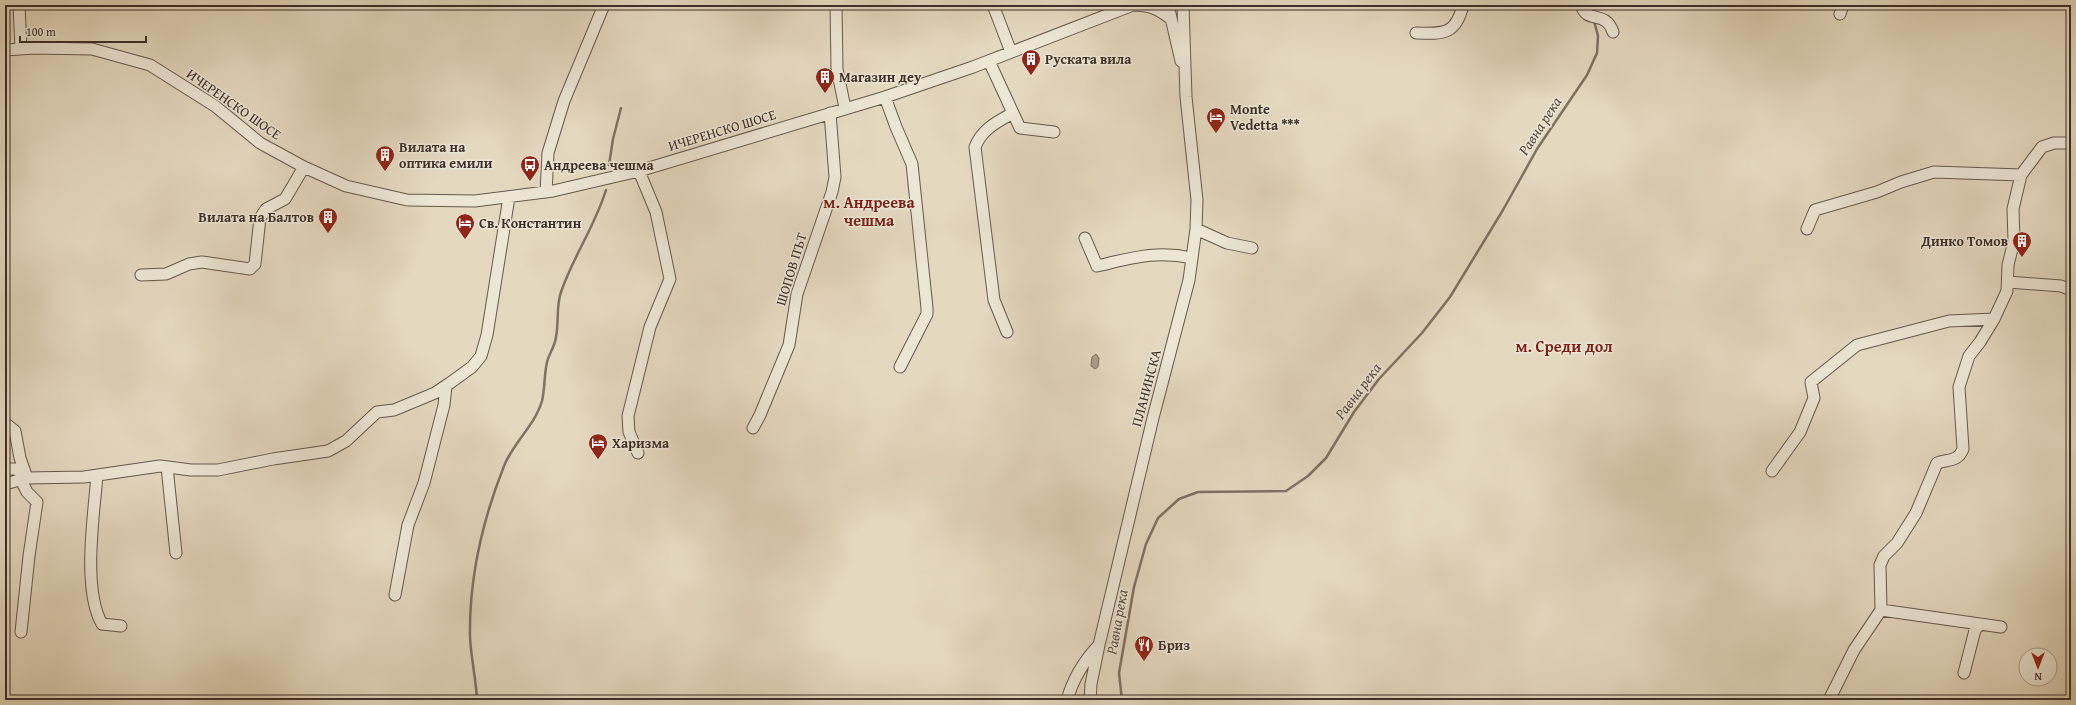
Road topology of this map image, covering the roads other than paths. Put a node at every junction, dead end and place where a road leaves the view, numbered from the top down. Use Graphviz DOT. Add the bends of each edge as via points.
graph roads {
  1 [pos="19,5"];
  2 [pos="604,5"];
  3 [pos="836,5"];
  4 [pos="993,5"];
  5 [pos="1133,5"];
  6 [pos="1168,5"];
  7 [pos="1183,5"];
  8 [pos="1463,5"];
  9 [pos="1581,5"];
  10 [pos="1171,20"];
  11 [pos="1613,32"];
  12 [pos="1416,33"];
  13 [pos="21,49"];
  14 [pos="5,50"];
  15 [pos="1011,52"];
  16 [pos="988,61"];
  17 [pos="1185,79"];
  18 [pos="885,97"];
  19 [pos="846,108"];
  20 [pos="830,113"];
  21 [pos="1013,113"];
  22 [pos="1054,132"];
  23 [pos="2071,143"];
  24 [pos="304,167"];
  25 [pos="639,171"];
  26 [pos="2021,175"];
  27 [pos="546,192"];
  28 [pos="509,197"];
  29 [pos="1196,228"];
  30 [pos="1807,229"];
  31 [pos="1086,238"];
  32 [pos="1252,248"];
  33 [pos="1192,258"];
  34 [pos="141,275"];
  35 [pos="2008,282"];
  36 [pos="2071,290"];
  37 [pos="1994,319"];
  38 [pos="1007,332"];
  39 [pos="900,367"];
  40 [pos="446,386"];
  41 [pos="5,423"];
  42 [pos="753,428"];
  43 [pos="638,452"];
  44 [pos="167,467"];
  45 [pos="5,469"];
  46 [pos="1772,471"];
  47 [pos="97,475"];
  48 [pos="24,477"];
  49 [pos="5,484"];
  50 [pos="176,552"];
  51 [pos="395,595"];
  52 [pos="1881,610"];
  53 [pos="1979,625"];
  54 [pos="121,626"];
  55 [pos="2001,626"];
  56 [pos="21,632"];
  57 [pos="1099,645"];
  58 [pos="1964,673"];
  59 [pos="1067,700"];
  60 [pos="1090,700"];
  61 [pos="1829,700"];
  1 -- 13 [label="street"];
  2 -- 27 [label="street" via="564,101 548,153"];
  3 -- 19 [label="street" via="837,69"];
  4 -- 15 [label="street"];
  5 -- 10 [label="street" via="1154,7"];
  5 -- 15 [label="street, ИЧЕРЕНСКО ШОСЕ"];
  6 -- 10 [label="street"];
  7 -- 17 [label="street"];
  8 -- 12 [label="street" via="1455,26 1446,32"];
  9 -- 11 [label="street" via="1589,16 1610,24"];
  10 -- 17 [label="street"];
  13 -- 14 [label="street, ИЧЕРЕНСКО ШОСЕ"];
  13 -- 24 [label="street, ИЧЕРЕНСКО ШОСЕ" via="92,49 150,65 215,106 260,143"];
  15 -- 16 [label="street, ИЧЕРЕНСКО ШОСЕ"];
  16 -- 18 [label="street, ИЧЕРЕНСКО ШОСЕ"];
  16 -- 21 [label="street"];
  17 -- 29 [label="street, ПЛАНИНСКА" via="1196,200"];
  18 -- 19 [label="street, ИЧЕРЕНСКО ШОСЕ"];
  18 -- 39 [label="street" via="912,164 927,308 927,314"];
  19 -- 20 [label="street, ИЧЕРЕНСКО ШОСЕ"];
  20 -- 25 [label="street, ИЧЕРЕНСКО ШОСЕ"];
  20 -- 42 [label="street, ШОПОВ ПЪТ" via="835,177 832,192 797,294 789,345"];
  21 -- 22 [label="street" via="1020,128"];
  21 -- 38 [label="street" via="988,127 979,136 975,147 994,300"];
  23 -- 26 [label="street" via="2054,143 2042,147"];
  24 -- 28 [label="street, ИЧЕРЕНСКО ШОСЕ" via="346,186 407,200 475,201"];
  24 -- 34 [label="street" via="284,199 266,209 260,218 255,264 250,269 202,262 189,264 166,274"];
  25 -- 27 [label="street, ИЧЕРЕНСКО ШОСЕ"];
  25 -- 43 [label="street" via="656,212 670,279 650,327 628,416 630,432"];
  26 -- 30 [label="street" via="1934,172 1814,210"];
  26 -- 35 [label="street" via="2013,209 2014,240 2008,265"];
  27 -- 28 [label="street, ИЧЕРЕНСКО ШОСЕ"];
  28 -- 40 [label="street" via="482,356 472,367"];
  29 -- 32 [label="street" via="1227,243"];
  29 -- 33 [label="street, ПЛАНИНСКА"];
  31 -- 33 [label="street" via="1097,266 1142,256 1172,253"];
  33 -- 57 [label="street, ПЛАНИНСКА" via="1189,280"];
  35 -- 36 [label="street" via="2060,286"];
  35 -- 37 [label="street" via="2008,291"];
  37 -- 46 [label="street" via="1949,321 1857,345 1811,382 1814,398 1800,432"];
  37 -- 52 [label="street" via="1969,356 1959,387 1963,449 1955,460 1937,463 1916,513 1897,543 1884,556 1880,566"];
  40 -- 44 [label="street" via="435,394 394,410 377,412 346,442 328,451 218,470"];
  40 -- 51 [label="street" via="444,405 424,483 408,525"];
  41 -- 48 [label="street" via="15,431"];
  44 -- 47 [label="street" via="123,470"];
  44 -- 50 [label="street"];
  45 -- 48 [label="street" via="14,469"];
  47 -- 48 [label="street"];
  47 -- 54 [label="street" via="91,580 102,624"];
  48 -- 49 [label="street"];
  48 -- 56 [label="street" via="27,492 37,502"];
  52 -- 53 [label="street"];
  52 -- 61 [label="street" via="1854,650"];
  53 -- 55 [label="street"];
  53 -- 58 [label="street" via="1975,630"];
  57 -- 59 [label="street" via="1085,660 1071,686"];
  57 -- 60 [label="street, ПЛАНИНСКА"];
}
